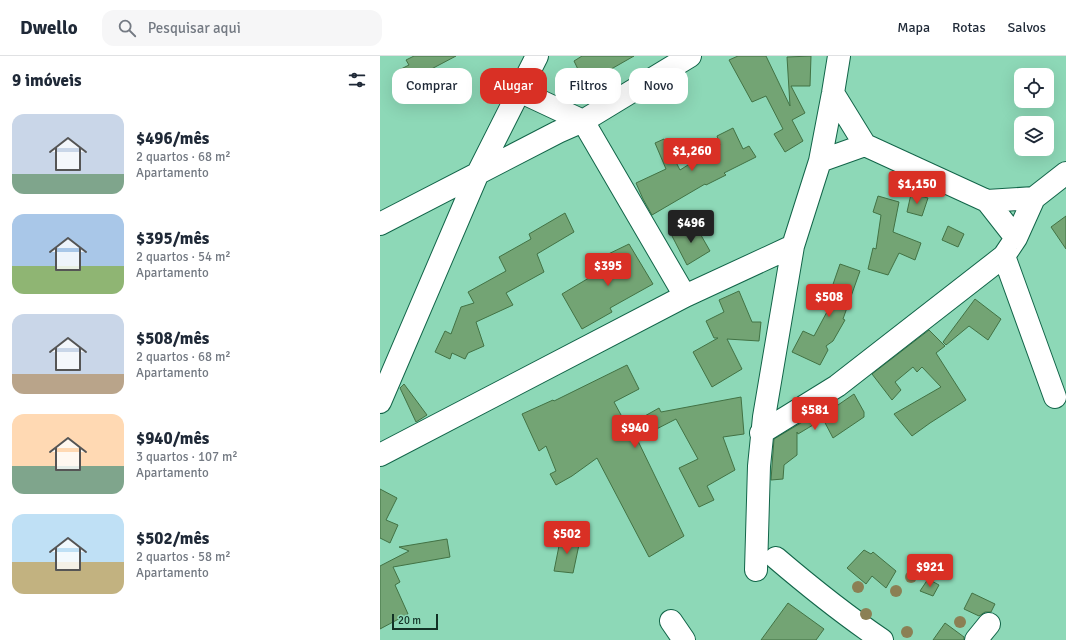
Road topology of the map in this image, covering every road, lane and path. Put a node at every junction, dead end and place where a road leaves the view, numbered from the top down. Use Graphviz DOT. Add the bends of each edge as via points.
graph roads {
  1 [pos="537,56"];
  2 [pos="690,56"];
  3 [pos="839,56"];
  4 [pos="531,68"];
  5 [pos="833,93"];
  6 [pos="512,104"];
  7 [pos="547,104"];
  8 [pos="582,120"];
  9 [pos="865,145"];
  10 [pos="820,161"];
  11 [pos="478,173"];
  12 [pos="1066,173"];
  13 [pos="1034,198"];
  14 [pos="987,201"];
  15 [pos="380,224"];
  16 [pos="793,246"];
  17 [pos="1010,247"];
  18 [pos="685,296"];
  19 [pos="1055,397"];
  20 [pos="381,398"];
  21 [pos="762,433"];
  22 [pos="380,455"];
  23 [pos="776,558"];
  24 [pos="756,570"];
  25 [pos="671,621"];
  26 [pos="684,640"];
  27 [pos="882,640"];
  1 -- 4 [label="street"];
  2 -- 8 [label="street"];
  3 -- 5 [label="street"];
  5 -- 9 [label="street"];
  5 -- 10 [label="street"];
  6 -- 11 [label="street"];
  7 -- 8 [label="street"];
  8 -- 11 [label="street"];
  8 -- 18 [label="street"];
  9 -- 10 [label="street"];
  9 -- 14 [label="street"];
  10 -- 16 [label="street"];
  11 -- 15 [label="street"];
  11 -- 20 [label="street"];
  12 -- 13 [label="street"];
  13 -- 14 [label="street"];
  13 -- 17 [label="street"];
  14 -- 17 [label="street"];
  16 -- 18 [label="street"];
  16 -- 21 [label="street"];
  17 -- 19 [label="street" via="1013,276"];
  17 -- 21 [label="street" via="837,386"];
  18 -- 22 [label="street"];
  21 -- 24 [label="street"];
  23 -- 27 [label="street"];
  25 -- 26 [label="street"];
}
